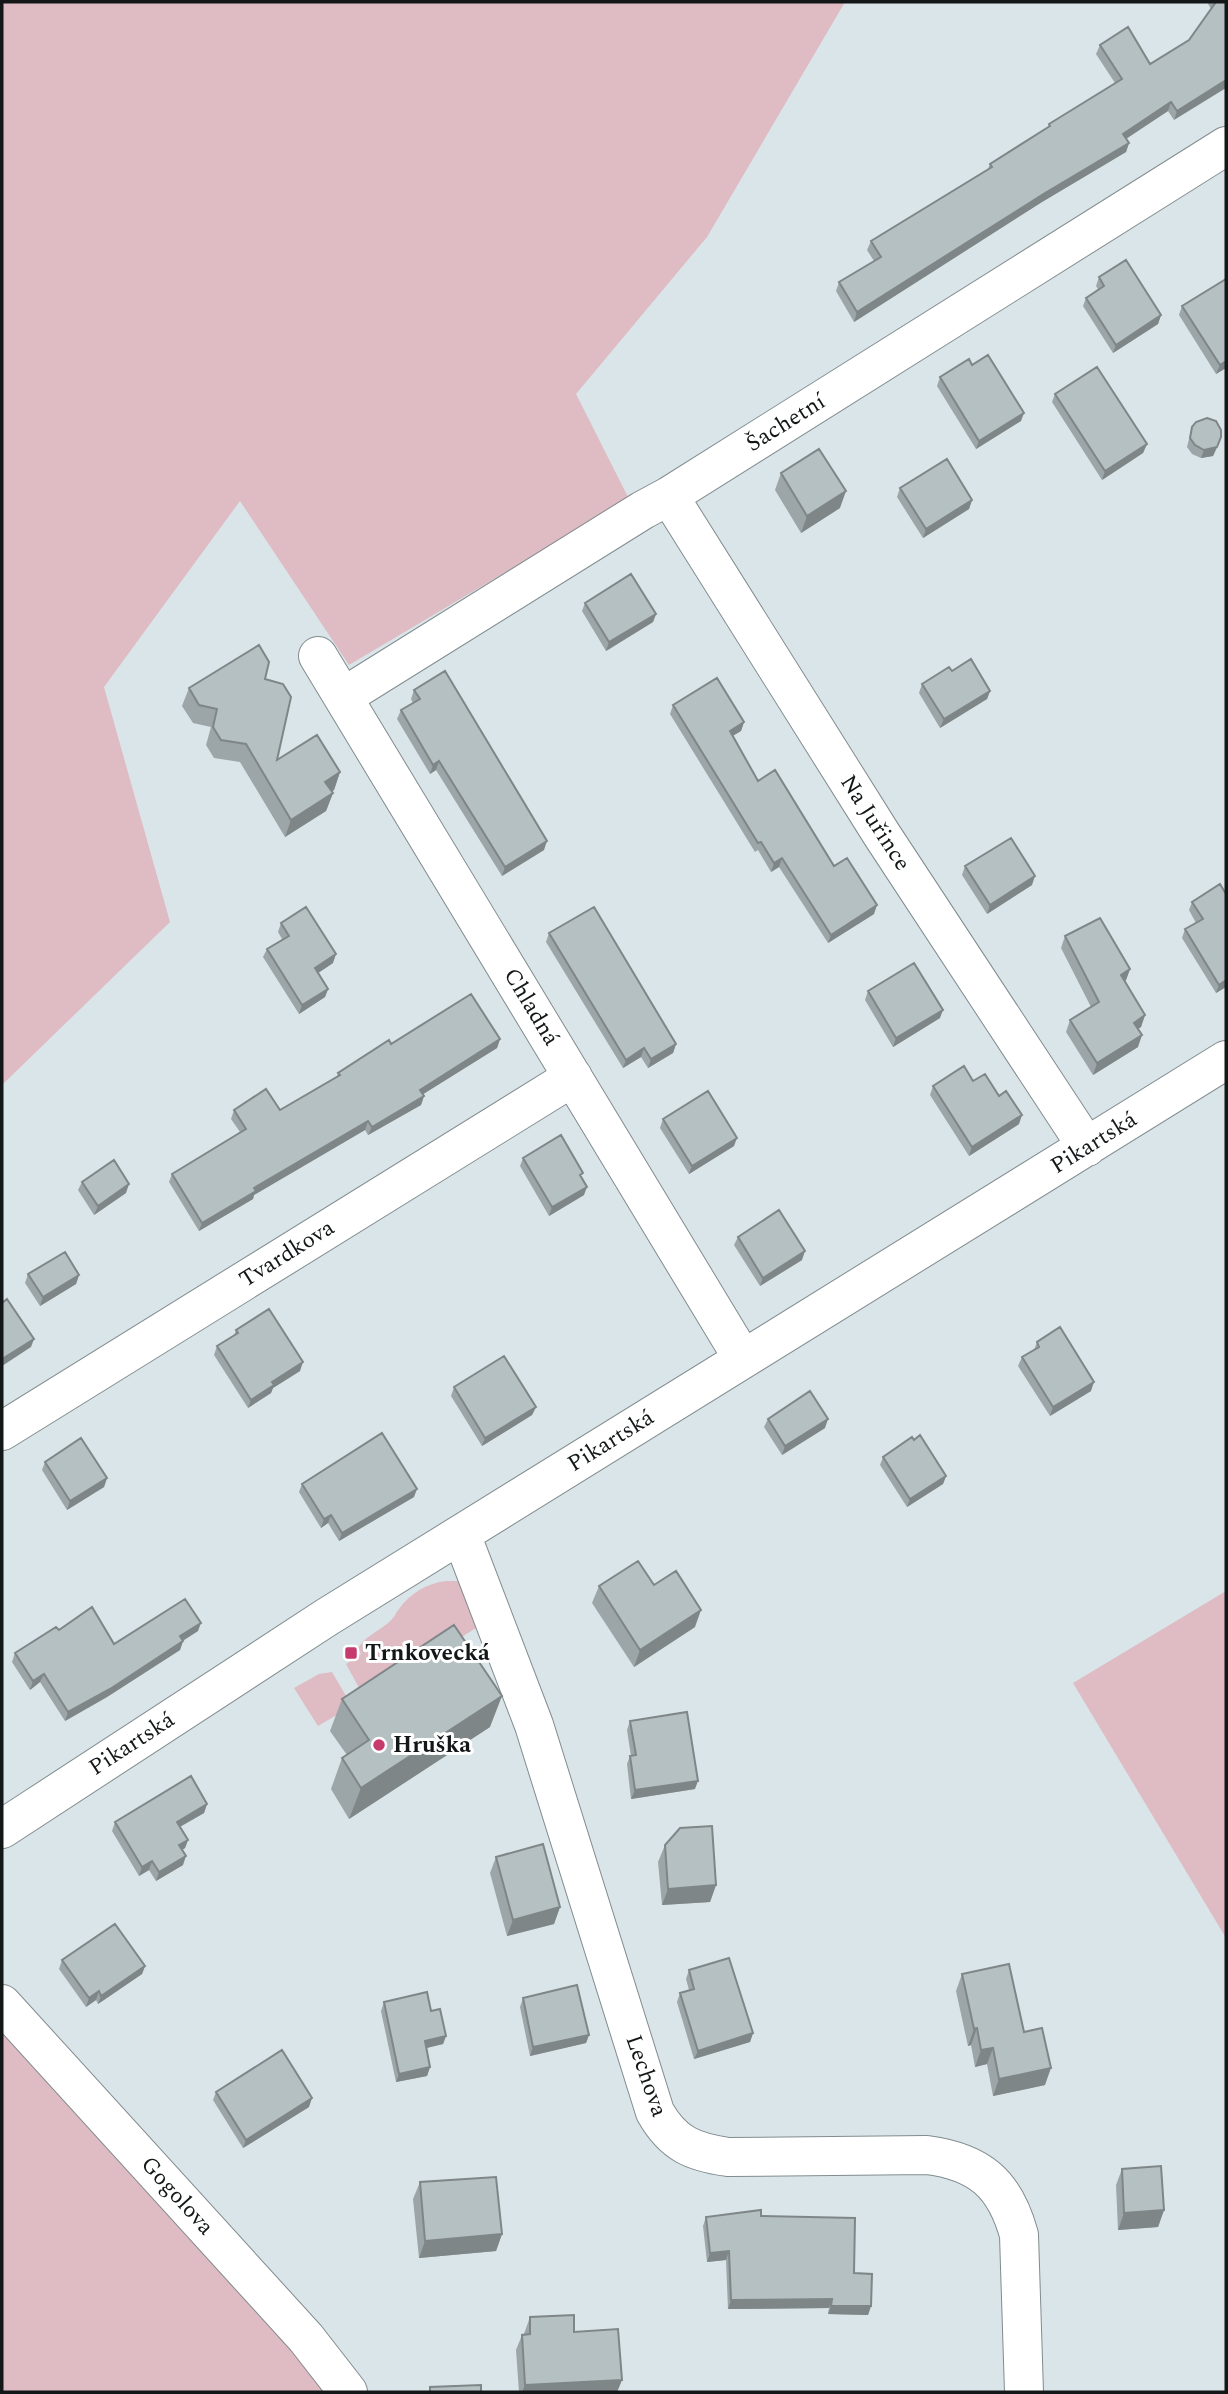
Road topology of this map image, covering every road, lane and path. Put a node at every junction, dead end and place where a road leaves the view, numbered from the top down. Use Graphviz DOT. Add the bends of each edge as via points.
graph roads {
  1 [pos="1226,146"];
  2 [pos="669,496"];
  3 [pos="318,656"];
  4 [pos="344,697"];
  5 [pos="1226,1060"];
  6 [pos="573,1077"];
  7 [pos="1087,1147"];
  8 [pos="743,1359"];
  9 [pos="2,1431"];
  10 [pos="461,1534"];
  11 [pos="2,1829"];
  12 [pos="2,2004"];
  13 [pos="348,2392"];
  14 [pos="1024,2392"];
  1 -- 2 [label="street, Šachetní"];
  2 -- 4 [label="street, Šachetní"];
  2 -- 7 [label="street, Na Juřince" via="882,835"];
  3 -- 4 [label="street, Chladná"];
  4 -- 6 [label="street, Chladná"];
  5 -- 7 [label="street, Pikartská"];
  6 -- 8 [label="street, Chladná"];
  6 -- 9 [label="street, Tvardkova"];
  7 -- 8 [label="street, Pikartská"];
  8 -- 10 [label="street, Pikartská"];
  10 -- 11 [label="street, Pikartská"];
  10 -- 14 [label="street, Lechova" via="534,1725 664,2129 684,2144 728,2157 927,2155 958,2162 988,2177 1007,2201 1018,2235"];
  12 -- 13 [label="street, Gogolova" via="306,2338"];
}
